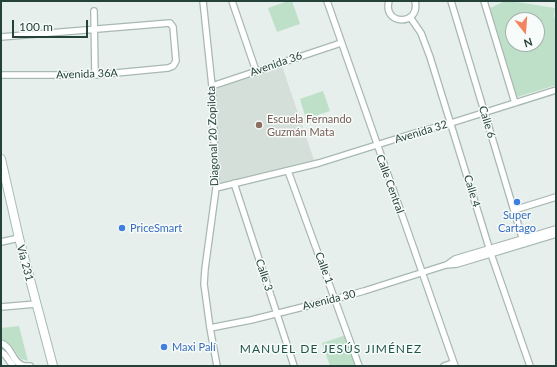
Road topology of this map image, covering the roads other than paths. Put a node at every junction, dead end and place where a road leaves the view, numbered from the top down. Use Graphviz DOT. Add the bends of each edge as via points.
graph roads {
  1 [pos="203,1"];
  2 [pos="232,1"];
  3 [pos="327,1"];
  4 [pos="389,1"];
  5 [pos="451,1"];
  6 [pos="484,1"];
  7 [pos="416,2"];
  8 [pos="94,11"];
  9 [pos="410,17"];
  10 [pos="94,29"];
  11 [pos="1,37"];
  12 [pos="341,43"];
  13 [pos="256,71"];
  14 [pos="1,75"];
  15 [pos="95,75"];
  16 [pos="212,86"];
  17 [pos="556,90"];
  18 [pos="515,103"];
  19 [pos="484,113"];
  20 [pos="451,123"];
  21 [pos="377,146"];
  22 [pos="1,159"];
  23 [pos="288,171"];
  24 [pos="234,184"];
  25 [pos="216,188"];
  26 [pos="556,197"];
  27 [pos="514,210"];
  28 [pos="556,229"];
  29 [pos="556,234"];
  30 [pos="19,238"];
  31 [pos="523,241"];
  32 [pos="1,242"];
  33 [pos="490,251"];
  34 [pos="422,272"];
  35 [pos="335,299"];
  36 [pos="36,304"];
  37 [pos="1,307"];
  38 [pos="277,313"];
  39 [pos="210,328"];
  40 [pos="1,343"];
  41 [pos="1,352"];
  42 [pos="454,364"];
  43 [pos="20,365"];
  44 [pos="13,366"];
  45 [pos="30,366"];
  46 [pos="53,366"];
  47 [pos="216,366"];
  48 [pos="294,366"];
  49 [pos="359,366"];
  50 [pos="444,366"];
  51 [pos="530,366"];
  1 -- 16 [label="street, Diagonal 20 Zopilota"];
  2 -- 13 [label="street"];
  3 -- 12 [label="street, Calle Central"];
  4 -- 9 [label="street" via="388,11 394,18 402,20"];
  5 -- 19 [label="street, Calle 6"];
  6 -- 18 [label="street"];
  7 -- 9 [label="street" via="414,13"];
  8 -- 10 [label="street"];
  9 -- 20 [label="street, Calle 4" via="425,42"];
  10 -- 11 [label="street"];
  10 -- 15 [label="street"];
  10 -- 15 [label="street, Avenida 36A" via="170,23 174,33 176,61 168,68"];
  12 -- 13 [label="street, Avenida 36"];
  12 -- 21 [label="street, Calle Central"];
  13 -- 16 [label="street, Avenida 36"];
  14 -- 15 [label="street, Avenida 36A"];
  16 -- 25 [label="street, Diagonal 20 Zopilota"];
  17 -- 18 [label="street, Avenida 32"];
  18 -- 19 [label="street, Avenida 32"];
  19 -- 20 [label="street, Avenida 32"];
  19 -- 27 [label="street, Calle 6"];
  20 -- 21 [label="street, Avenida 32"];
  20 -- 33 [label="street, Calle 4"];
  21 -- 23 [label="street, Avenida 32"];
  21 -- 34 [label="street, Calle Central"];
  22 -- 30 [label="main road, Vía 231"];
  23 -- 24 [label="street, Avenida 32"];
  23 -- 35 [label="street, Calle 1"];
  24 -- 25 [label="street, Avenida 32"];
  24 -- 38 [label="street, Calle 3"];
  25 -- 39 [label="street, Diagonal 20 Zopilota" via="204,284"];
  26 -- 27 [label="street"];
  27 -- 31 [label="street, Calle 6"];
  28 -- 31 [label="street, Avenida 30"];
  29 -- 31 [label="street, Avenida 30"];
  30 -- 32 [label="street"];
  30 -- 36 [label="main road, Vía 231"];
  31 -- 33 [label="street, Avenida 30"];
  33 -- 34 [label="street, Avenida 30"];
  33 -- 51 [label="street, Calle 4"];
  34 -- 35 [label="street, Avenida 30"];
  34 -- 42 [label="street, Calle Central"];
  35 -- 38 [label="street, Avenida 30"];
  35 -- 49 [label="street, Calle 1"];
  36 -- 37 [label="street"];
  36 -- 46 [label="main road, Vía 231"];
  38 -- 39 [label="street, Avenida 30"];
  38 -- 48 [label="street, Calle 3"];
  39 -- 47 [label="street, Diagonal 20 Zopilota"];
  40 -- 43 [label="street" via="5,344"];
  41 -- 44 [label="street"];
  42 -- 50 [label="street"];
  43 -- 45 [label="street"];
}
